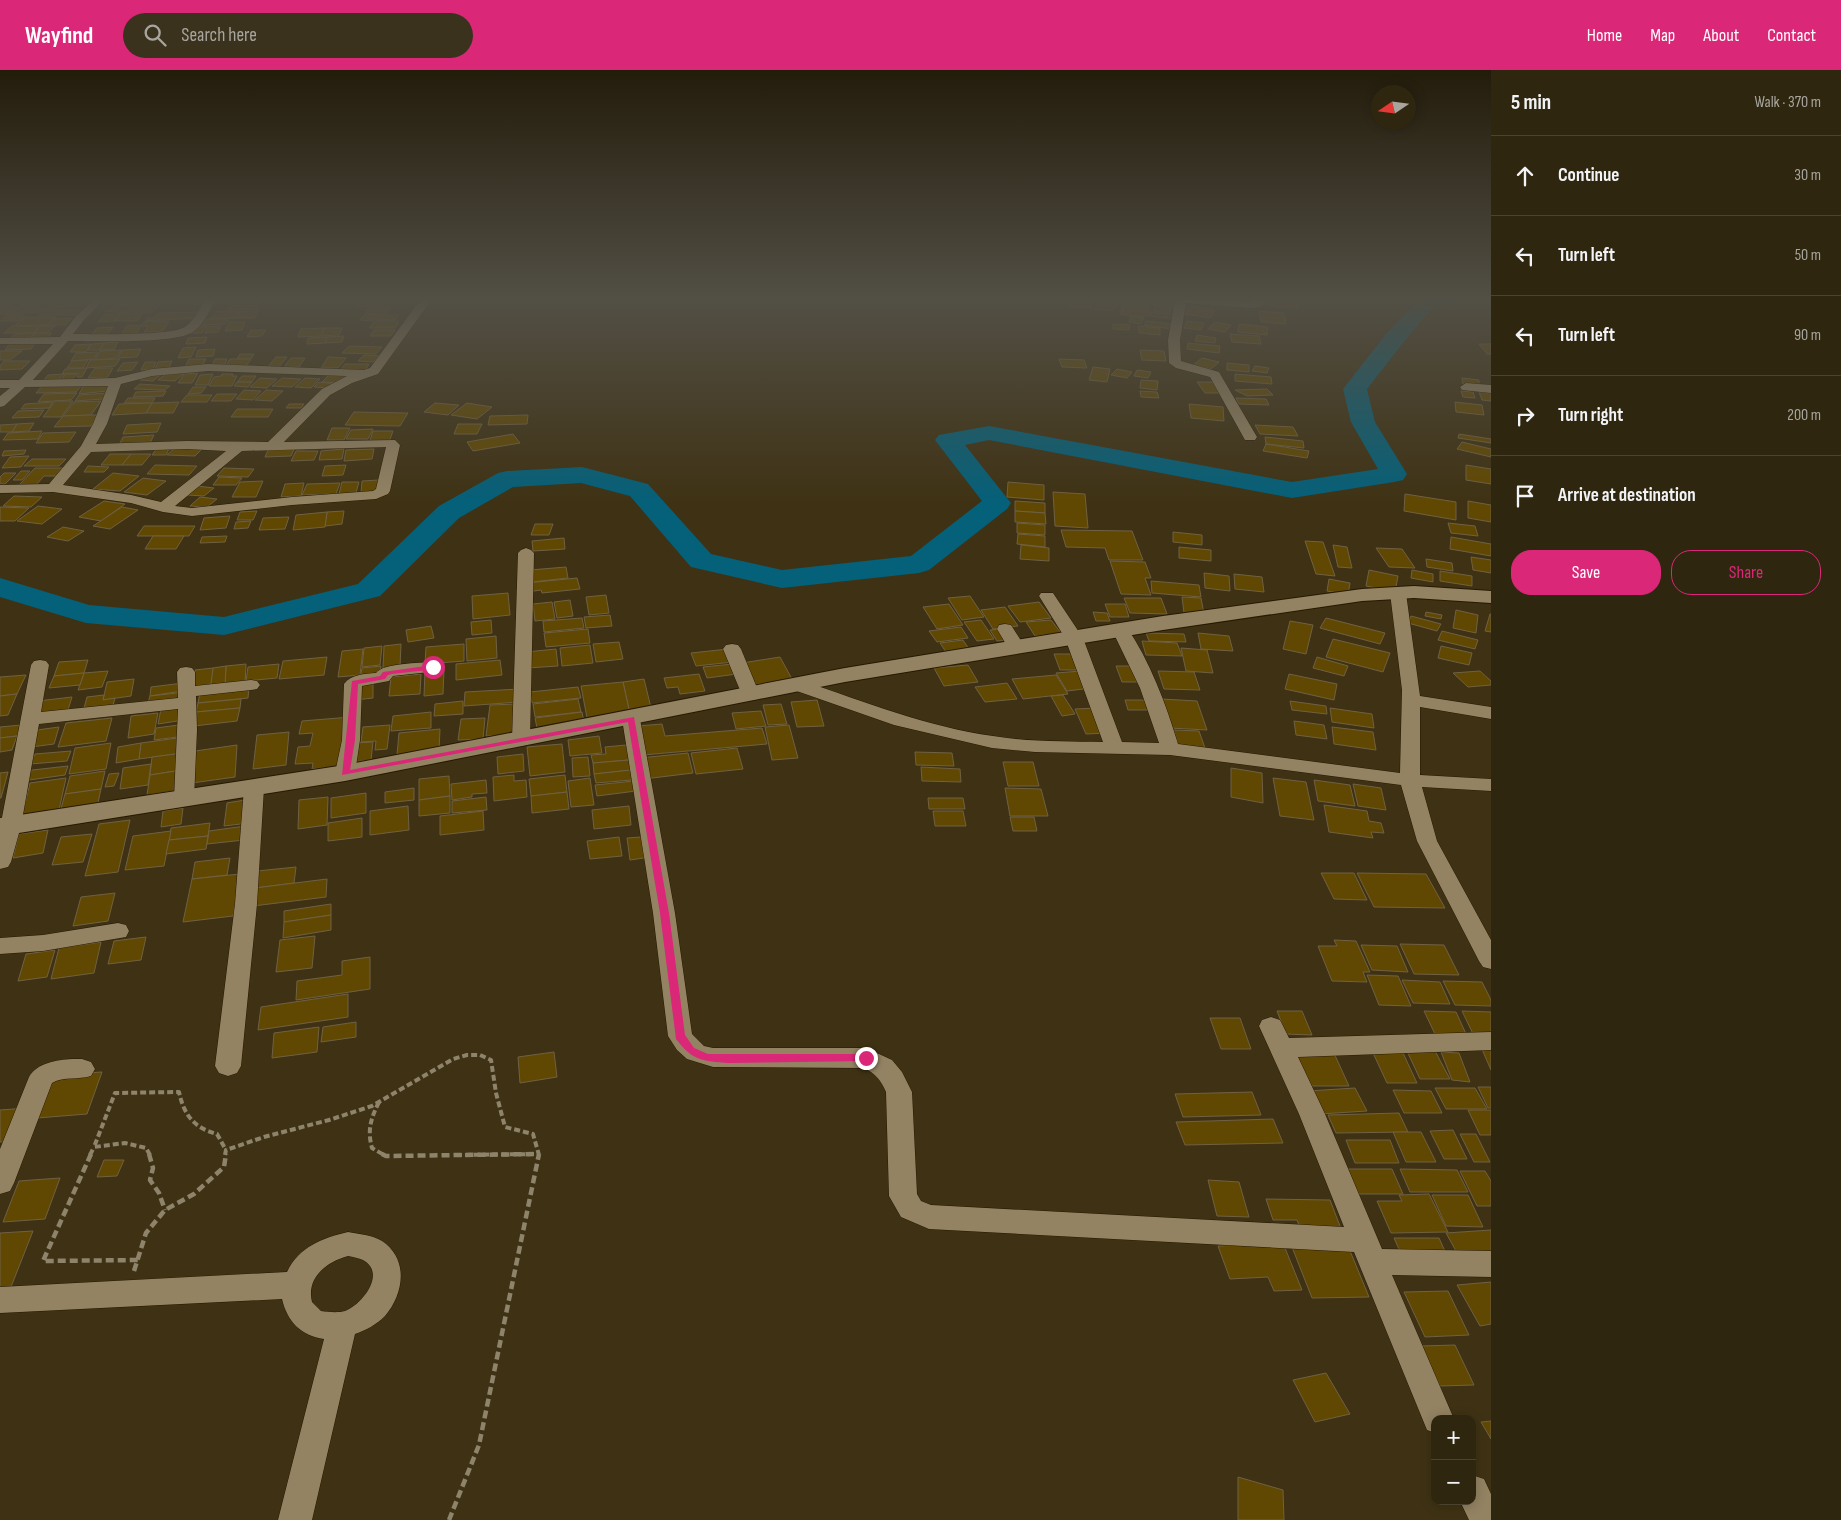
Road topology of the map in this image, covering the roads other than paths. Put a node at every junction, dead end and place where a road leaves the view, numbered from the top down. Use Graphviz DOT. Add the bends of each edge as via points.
graph roads {
  1 [pos="39,367"];
  2 [pos="377,367"];
  3 [pos="1186,367"];
  4 [pos="366,374"];
  5 [pos="116,382"];
  6 [pos="0,384"];
  7 [pos="23,384"];
  8 [pos="1466,388"];
  9 [pos="1491,390"];
  10 [pos="0,403"];
  11 [pos="1250,437"];
  12 [pos="272,446"];
  13 [pos="239,447"];
  14 [pos="87,448"];
  15 [pos="53,488"];
  16 [pos="0,489"];
  17 [pos="163,508"];
  18 [pos="526,553"];
  19 [pos="1398,593"];
  20 [pos="1047,596"];
  21 [pos="1491,597"];
  22 [pos="1120,630"];
  23 [pos="1074,638"];
  24 [pos="732,649"];
  25 [pos="40,664"];
  26 [pos="433,667"];
  27 [pos="186,672"];
  28 [pos="251,685"];
  29 [pos="797,685"];
  30 [pos="751,695"];
  31 [pos="187,698"];
  32 [pos="1411,700"];
  33 [pos="1491,713"];
  34 [pos="29,719"];
  35 [pos="631,719"];
  36 [pos="521,740"];
  37 [pos="1114,748"];
  38 [pos="1170,749"];
  39 [pos="345,773"];
  40 [pos="1410,780"];
  41 [pos="1491,785"];
  42 [pos="254,788"];
  43 [pos="184,799"];
  44 [pos="5,827"];
  45 [pos="0,862"];
  46 [pos="118,931"];
  47 [pos="0,946"];
  48 [pos="1491,961"];
  49 [pos="1491,1041"];
  50 [pos="228,1066"];
  51 [pos="82,1069"];
  52 [pos="0,1183"];
  53 [pos="1369,1251"];
  54 [pos="1491,1264"];
  55 [pos="296,1285"];
  56 [pos="0,1300"];
  57 [pos="342,1326"];
  58 [pos="1436,1415"];
  59 [pos="1476,1499"];
  60 [pos="295,1520"];
  61 [pos="1486,1520"];
  1 -- 7 [label="street"];
  2 -- 4 [label="street"];
  3 -- 11 [label="street" via="1215,375"];
  4 -- 5 [label="street" via="193,368 142,373"];
  4 -- 12 [label="street" via="326,392"];
  5 -- 7 [label="street"];
  5 -- 14 [label="street"];
  6 -- 7 [label="street"];
  7 -- 10 [label="street"];
  8 -- 9 [label="street"];
  12 -- 13 [label="street"];
  12 -- 17 [label="street" via="392,445 387,480 379,494 192,512"];
  13 -- 14 [label="street"];
  13 -- 17 [label="street"];
  14 -- 15 [label="street"];
  15 -- 16 [label="street"];
  15 -- 17 [label="street" via="102,494"];
  18 -- 36 [label="street"];
  19 -- 21 [label="street"];
  19 -- 22 [label="street"];
  19 -- 32 [label="street"];
  20 -- 23 [label="street"];
  22 -- 23 [label="street"];
  22 -- 38 [label="street" via="1160,714"];
  23 -- 29 [label="street" via="1010,638"];
  23 -- 37 [label="street"];
  24 -- 30 [label="street"];
  25 -- 34 [label="street"];
  26 -- 39 [label="street" via="385,673 383,678 354,683 351,740"];
  27 -- 31 [label="street"];
  28 -- 31 [label="street"];
  29 -- 30 [label="street"];
  29 -- 37 [label="street" via="901,721 992,742"];
  30 -- 35 [label="street"];
  31 -- 34 [label="street"];
  31 -- 43 [label="street"];
  32 -- 33 [label="street"];
  32 -- 40 [label="street"];
  34 -- 44 [label="street"];
  35 -- 36 [label="street"];
  35 -- 53 [label="street" via="664,913 680,1036 691,1051 707,1058 866,1058 883,1064 899,1092 903,1196 911,1209 929,1217"];
  36 -- 39 [label="street"];
  37 -- 38 [label="street"];
  38 -- 40 [label="street"];
  39 -- 42 [label="street"];
  40 -- 41 [label="street"];
  40 -- 48 [label="street" via="1427,841"];
  42 -- 43 [label="street"];
  42 -- 50 [label="street" via="246,904"];
  43 -- 44 [label="street"];
  44 -- 45 [label="street"];
  46 -- 47 [label="street"];
  49 -- 53 [label="street" via="1276,1037"];
  51 -- 52 [label="street" via="64,1069 42,1077"];
  53 -- 54 [label="street"];
  53 -- 58 [label="street"];
  55 -- 56 [label="street"];
  55 -- 57 [label="street" via="295,1298 305,1318 328,1326"];
  55 -- 57 [label="street" via="310,1262 334,1247 361,1245 381,1256 389,1278 386,1290 379,1302 362,1317"];
  57 -- 60 [label="street"];
  59 -- 61 [label="street"];
}
